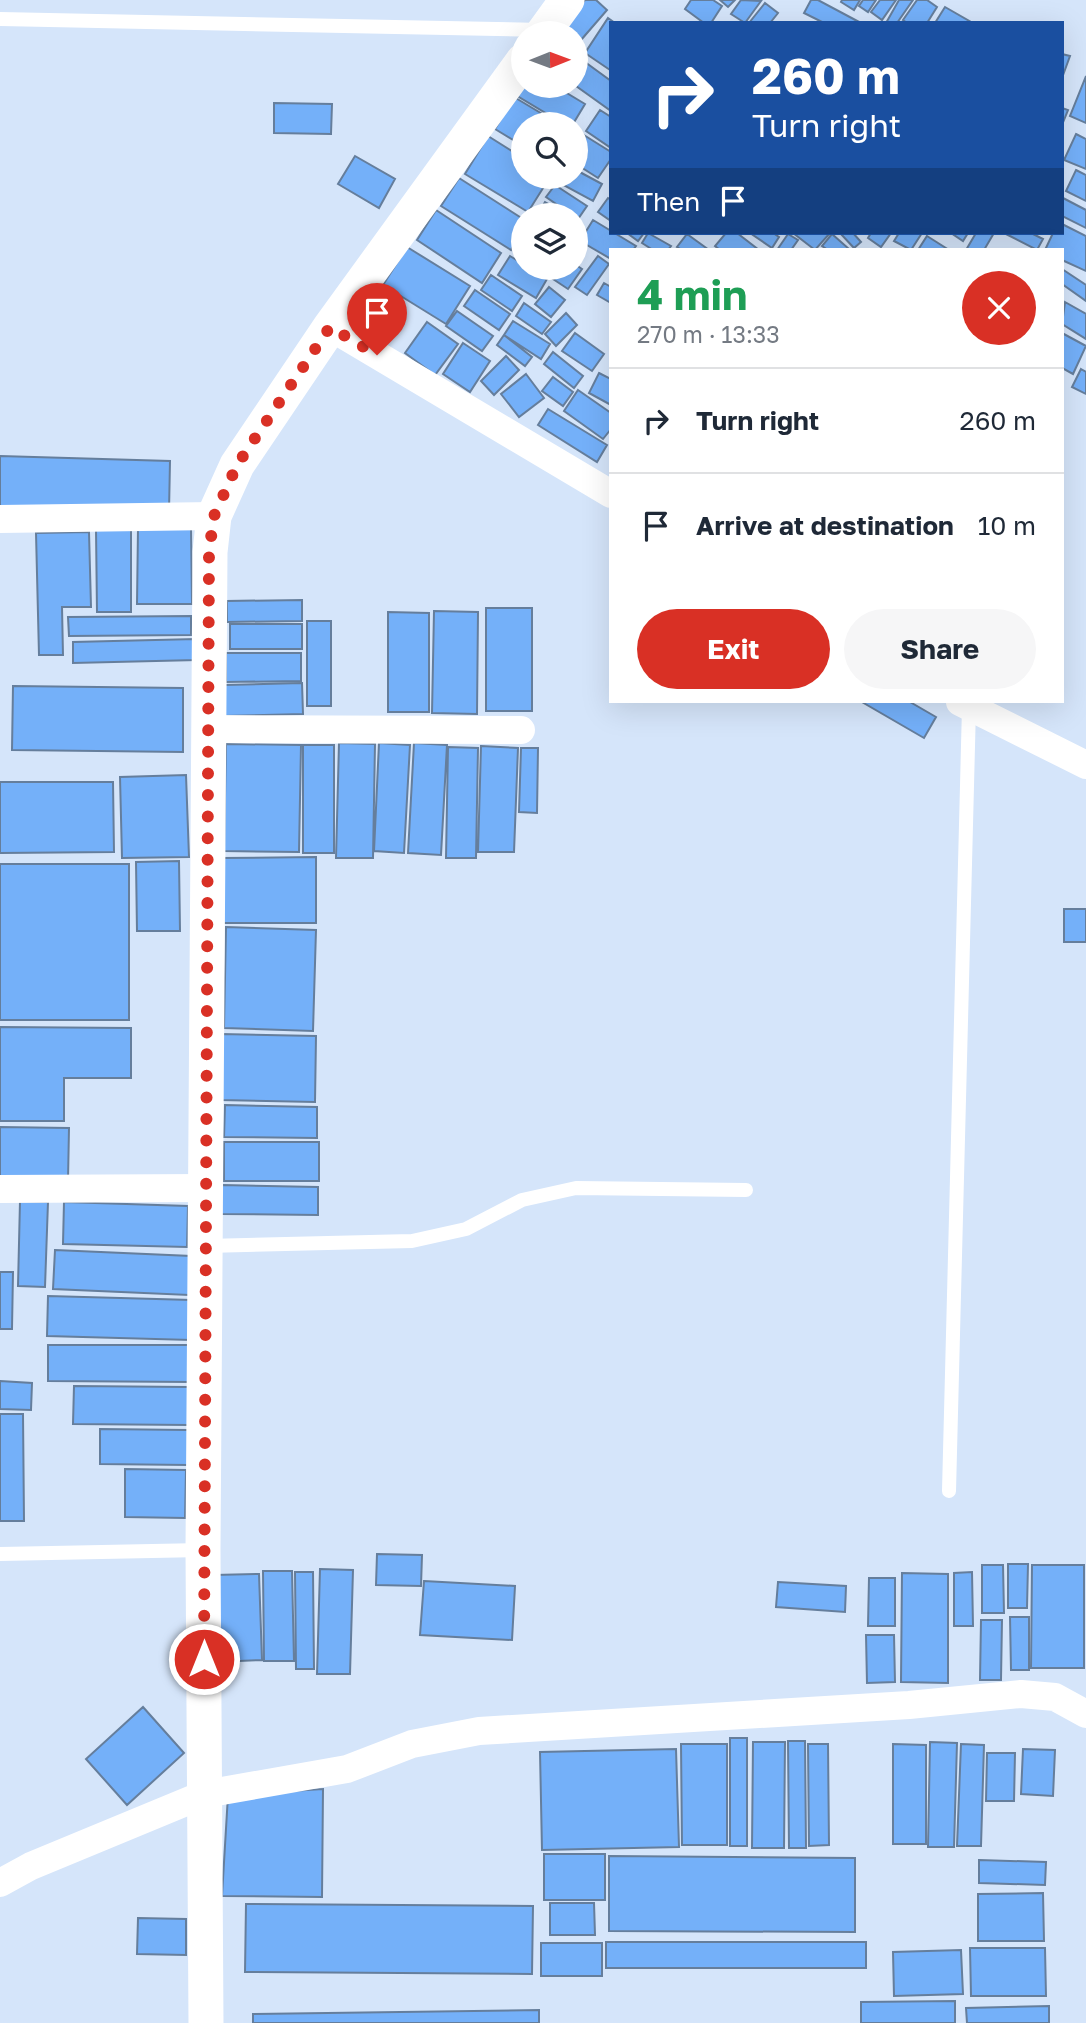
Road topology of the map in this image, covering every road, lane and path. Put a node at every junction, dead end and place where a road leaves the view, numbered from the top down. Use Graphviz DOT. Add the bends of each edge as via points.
graph roads {
  1 [pos="567,0"];
  2 [pos="0,19"];
  3 [pos="552,21"];
  4 [pos="511,31"];
  5 [pos="511,78"];
  6 [pos="330,327"];
  7 [pos="609,493"];
  8 [pos="214,516"];
  9 [pos="0,519"];
  10 [pos="965,704"];
  11 [pos="209,729"];
  12 [pos="521,730"];
  13 [pos="1086,765"];
  14 [pos="206,1188"];
  15 [pos="0,1189"];
  16 [pos="746,1190"];
  17 [pos="206,1246"];
  18 [pos="949,1491"];
  19 [pos="204,1550"];
  20 [pos="0,1554"];
  21 [pos="1086,1714"];
  22 [pos="205,1794"];
  23 [pos="0,1883"];
  24 [pos="206,2023"];
  1 -- 3 [label="street"];
  2 -- 4 [label="lane"];
  5 -- 6 [label="street"];
  6 -- 7 [label="street"];
  6 -- 8 [label="street" via="237,465"];
  8 -- 9 [label="street"];
  8 -- 11 [label="street" via="209,552"];
  10 -- 13 [label="street"];
  10 -- 18 [label="lane"];
  11 -- 12 [label="street"];
  11 -- 14 [label="street"];
  14 -- 15 [label="street"];
  14 -- 17 [label="street"];
  16 -- 17 [label="lane" via="576,1188 522,1200 466,1229 412,1241"];
  17 -- 19 [label="street"];
  19 -- 20 [label="lane"];
  19 -- 22 [label="street"];
  21 -- 22 [label="street" via="1055,1697 1021,1694 480,1731 412,1744 347,1769"];
  22 -- 23 [label="street"];
  22 -- 24 [label="street"];
}
